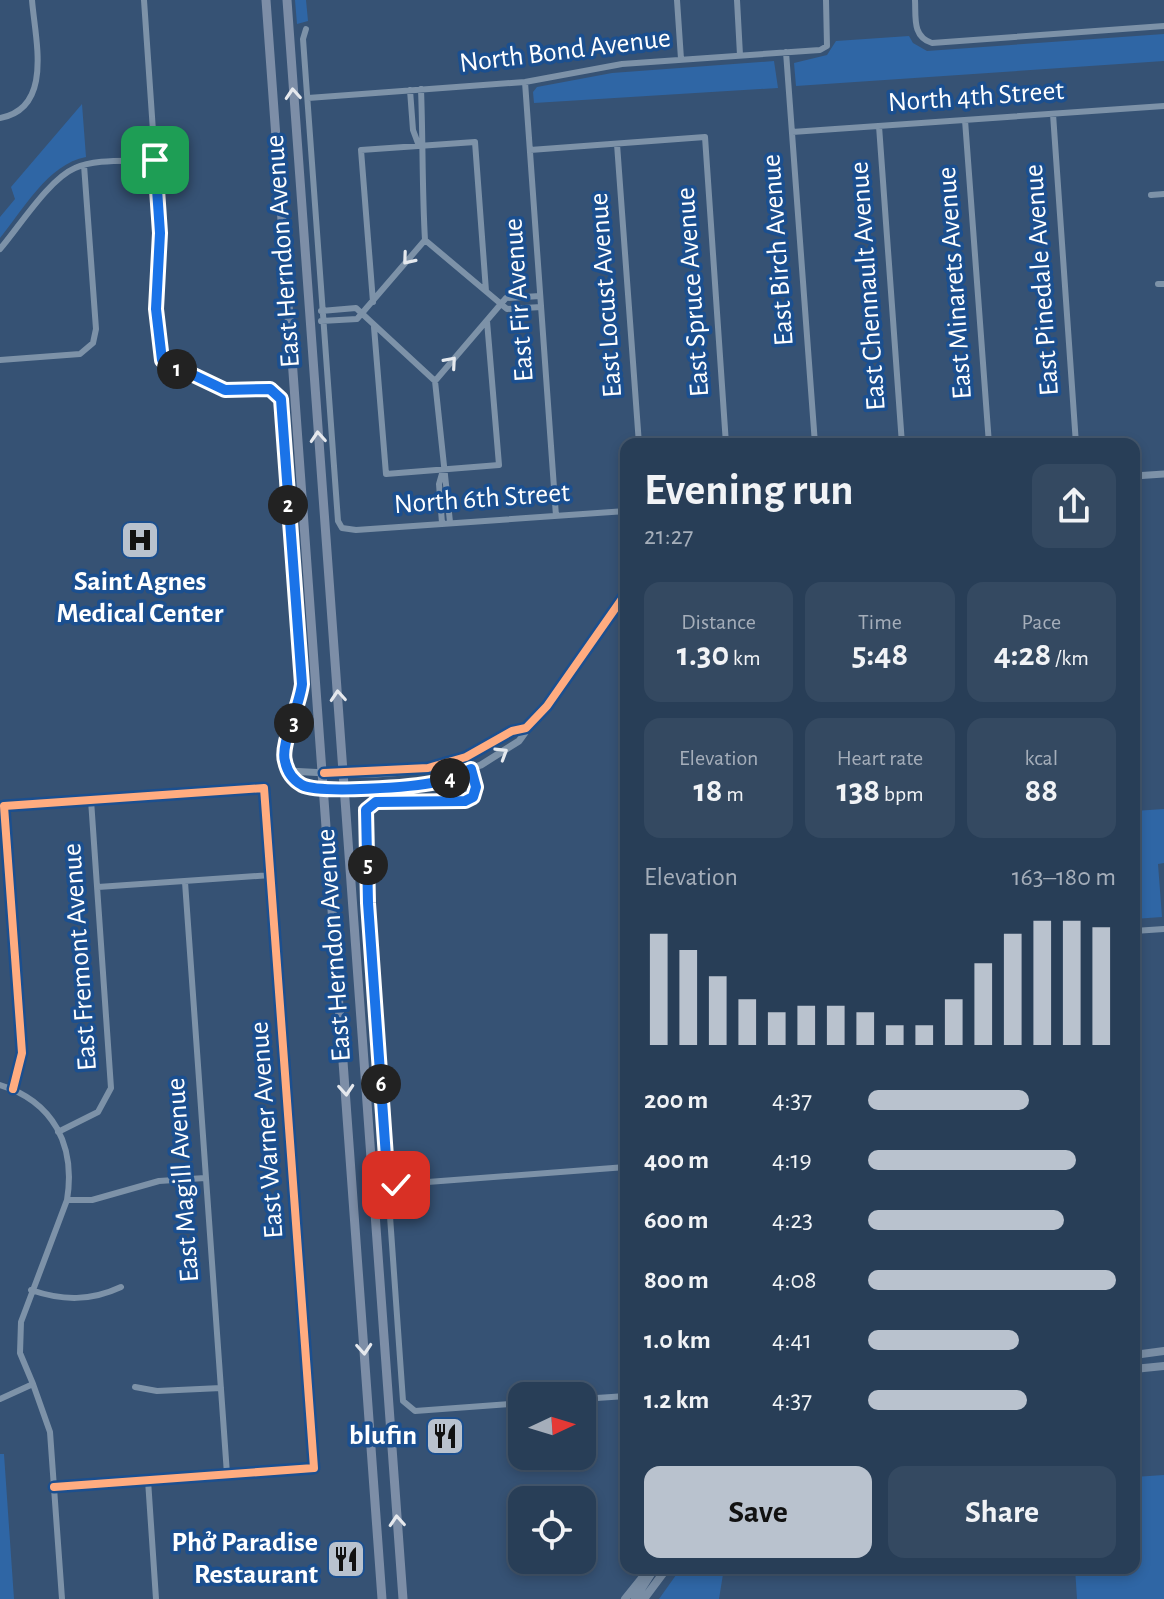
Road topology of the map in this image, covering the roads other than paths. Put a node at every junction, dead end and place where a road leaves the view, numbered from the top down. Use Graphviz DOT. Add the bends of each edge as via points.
graph roads {
  1 [pos="32,0"];
  2 [pos="144,0"];
  3 [pos="266,0"];
  4 [pos="287,0"];
  5 [pos="677,0"];
  6 [pos="737,0"];
  7 [pos="826,0"];
  8 [pos="915,0"];
  9 [pos="1164,26"];
  10 [pos="306,29"];
  11 [pos="786,52"];
  12 [pos="740,55"];
  13 [pos="681,59"];
  14 [pos="525,82"];
  15 [pos="421,89"];
  16 [pos="410,90"];
  17 [pos="308,98"];
  18 [pos="1164,106"];
  19 [pos="1053,114"];
  20 [pos="0,118"];
  21 [pos="965,120"];
  22 [pos="879,126"];
  23 [pos="792,132"];
  24 [pos="617,144"];
  25 [pos="419,146"];
  26 [pos="530,150"];
  27 [pos="155,160"];
  28 [pos="84,165"];
  29 [pos="1164,194"];
  30 [pos="1151,195"];
  31 [pos="425,240"];
  32 [pos="0,249"];
  33 [pos="486,291"];
  34 [pos="540,296"];
  35 [pos="373,302"];
  36 [pos="501,304"];
  37 [pos="541,307"];
  38 [pos="321,311"];
  39 [pos="363,313"];
  40 [pos="321,321"];
  41 [pos="487,321"];
  42 [pos="374,327"];
  43 [pos="0,360"];
  44 [pos="435,381"];
  45 [pos="639,438"];
  46 [pos="726,438"];
  47 [pos="815,438"];
  48 [pos="902,438"];
  49 [pos="989,438"];
  50 [pos="1076,438"];
  51 [pos="443,470"];
  52 [pos="1164,474"];
  53 [pos="1140,476"];
  54 [pos="620,511"];
  55 [pos="556,516"];
  56 [pos="446,523"];
  57 [pos="620,602"];
  58 [pos="526,728"];
  59 [pos="466,757"];
  60 [pos="471,769"];
  61 [pos="289,771"];
  62 [pos="324,773"];
  63 [pos="343,774"];
  64 [pos="325,788"];
  65 [pos="344,788"];
  66 [pos="91,800"];
  67 [pos="271,875"];
  68 [pos="185,882"];
  69 [pos="98,887"];
  70 [pos="1164,929"];
  71 [pos="1140,931"];
  72 [pos="0,1085"];
  73 [pos="13,1089"];
  74 [pos="58,1132"];
  75 [pos="620,1167"];
  76 [pos="205,1178"];
  77 [pos="388,1185"];
  78 [pos="67,1200"];
  79 [pos="121,1287"];
  80 [pos="31,1290"];
  81 [pos="1164,1351"];
  82 [pos="1140,1354"];
  83 [pos="1164,1366"];
  84 [pos="1140,1368"];
  85 [pos="33,1384"];
  86 [pos="135,1387"];
  87 [pos="221,1388"];
  88 [pos="620,1396"];
  89 [pos="596,1398"];
  90 [pos="0,1399"];
  91 [pos="508,1404"];
  92 [pos="227,1474"];
  93 [pos="148,1480"];
  94 [pos="54,1487"];
  95 [pos="647,1574"];
  96 [pos="651,1574"];
  97 [pos="663,1574"];
  98 [pos="62,1599"];
  99 [pos="156,1599"];
  100 [pos="382,1599"];
  101 [pos="403,1599"];
  102 [pos="625,1599"];
  103 [pos="635,1599"];
  104 [pos="644,1599"];
  1 -- 20 [label="street" via="35,89 22,109"];
  2 -- 27 [label="street"];
  3 -- 62 [label="main road, East Herndon Avenue"];
  63 -- 4 [label="main road, East Herndon Avenue, one-way"];
  5 -- 13 [label="street"];
  6 -- 12 [label="street"];
  7 -- 11 [label="street, North Bond Avenue" via="827,46"];
  8 -- 9 [label="street" via="917,31 933,43"];
  10 -- 17 [label="street"];
  11 -- 12 [label="street, North Bond Avenue"];
  11 -- 23 [label="street, East Birch Avenue"];
  12 -- 13 [label="street, North Bond Avenue"];
  13 -- 14 [label="street, North Bond Avenue" via="611,65"];
  14 -- 15 [label="street, North Bond Avenue"];
  14 -- 26 [label="street, East Fir Avenue"];
  15 -- 16 [label="street, North Bond Avenue"];
  15 -- 25 [label="street"];
  16 -- 17 [label="street, North Bond Avenue"];
  16 -- 25 [label="street"];
  17 -- 38 [label="street"];
  18 -- 19 [label="street, North 4th Street"];
  19 -- 21 [label="street, North 4th Street"];
  19 -- 50 [label="street, East Pinedale Avenue"];
  21 -- 22 [label="street, North 4th Street"];
  21 -- 49 [label="street, East Minarets Avenue"];
  22 -- 23 [label="street, North 4th Street"];
  22 -- 48 [label="street, East Chennault Avenue"];
  23 -- 47 [label="street, East Birch Avenue"];
  24 -- 26 [label="street"];
  24 -- 45 [label="street, East Locust Avenue"];
  24 -- 46 [label="street, East Spruce Avenue" via="705,137"];
  25 -- 31 [label="street"];
  25 -- 33 [label="street" via="475,142"];
  25 -- 35 [label="street" via="361,150"];
  26 -- 34 [label="street, East Fir Avenue"];
  27 -- 28 [label="street"];
  27 -- 61 [label="street" via="160,233 156,309 162,360 225,390 276,392 281,399 302,684 284,753"];
  28 -- 32 [label="street" via="57,180"];
  28 -- 43 [label="street" via="93,343 80,354"];
  29 -- 30 [label="street"];
  31 -- 33 [label="street"];
  31 -- 35 [label="street, one-way"];
  33 -- 36 [label="street"];
  34 -- 36 [label="street" via="506,298"];
  34 -- 37 [label="street, East Fir Avenue"];
  35 -- 39 [label="street"];
  36 -- 37 [label="street" via="507,309"];
  36 -- 41 [label="street"];
  37 -- 55 [label="street, East Fir Avenue"];
  38 -- 39 [label="street" via="356,308"];
  38 -- 40 [label="street"];
  39 -- 40 [label="street" via="357,319"];
  39 -- 42 [label="street"];
  40 -- 56 [label="street, North 6th Street" via="342,528"];
  44 -- 41 [label="street, one-way"];
  41 -- 51 [label="street" via="499,465"];
  42 -- 44 [label="street"];
  42 -- 51 [label="street" via="386,474"];
  44 -- 51 [label="street"];
  51 -- 56 [label="street"];
  52 -- 53 [label="street"];
  54 -- 55 [label="street, North 6th Street"];
  55 -- 56 [label="street, North 6th Street"];
  57 -- 58 [label="street"];
  58 -- 59 [label="street"];
  60 -- 58 [label="street, one-way" via="514,745"];
  59 -- 60 [label="street"];
  59 -- 63 [label="street" via="414,771"];
  60 -- 65 [label="street" via="429,783"];
  60 -- 77 [label="street" via="476,787 469,800 376,802 366,810"];
  61 -- 62 [label="street"];
  61 -- 64 [label="street" via="303,786"];
  62 -- 63 [label="street"];
  62 -- 64 [label="main road, East Herndon Avenue"];
  63 -- 65 [label="main road, East Herndon Avenue"];
  64 -- 65 [label="street"];
  64 -- 100 [label="main road, East Herndon Avenue, one-way"];
  101 -- 65 [label="main road, East Herndon Avenue, one-way"];
  66 -- 67 [label="street, East Warner Avenue" via="264,788"];
  66 -- 69 [label="street, East Fremont Avenue"];
  66 -- 73 [label="street" via="4,806 22,1053"];
  67 -- 68 [label="street"];
  67 -- 92 [label="street, East Warner Avenue" via="314,1468"];
  68 -- 69 [label="street"];
  68 -- 76 [label="street, East Magill Avenue"];
  69 -- 74 [label="street, East Fremont Avenue" via="111,1088 98,1112"];
  70 -- 71 [label="street"];
  72 -- 73 [label="street"];
  73 -- 74 [label="street" via="38,1102"];
  74 -- 78 [label="street" via="68,1169"];
  75 -- 77 [label="street"];
  76 -- 78 [label="street" via="159,1181 92,1200"];
  76 -- 87 [label="street, East Magill Avenue"];
  77 -- 91 [label="street" via="403,1401 415,1411"];
  78 -- 80 [label="street"];
  79 -- 80 [label="street" via="81,1299"];
  80 -- 85 [label="street" via="18,1343"];
  81 -- 82 [label="main road"];
  83 -- 84 [label="main road"];
  85 -- 90 [label="street"];
  85 -- 94 [label="street" via="49,1424"];
  86 -- 87 [label="street"];
  87 -- 92 [label="street, East Magill Avenue"];
  88 -- 89 [label="street"];
  92 -- 93 [label="street"];
  93 -- 94 [label="street"];
  93 -- 99 [label="street"];
  94 -- 98 [label="street"];
  95 -- 102 [label="main road"];
  96 -- 103 [label="main road"];
  97 -- 104 [label="main road"];
}
